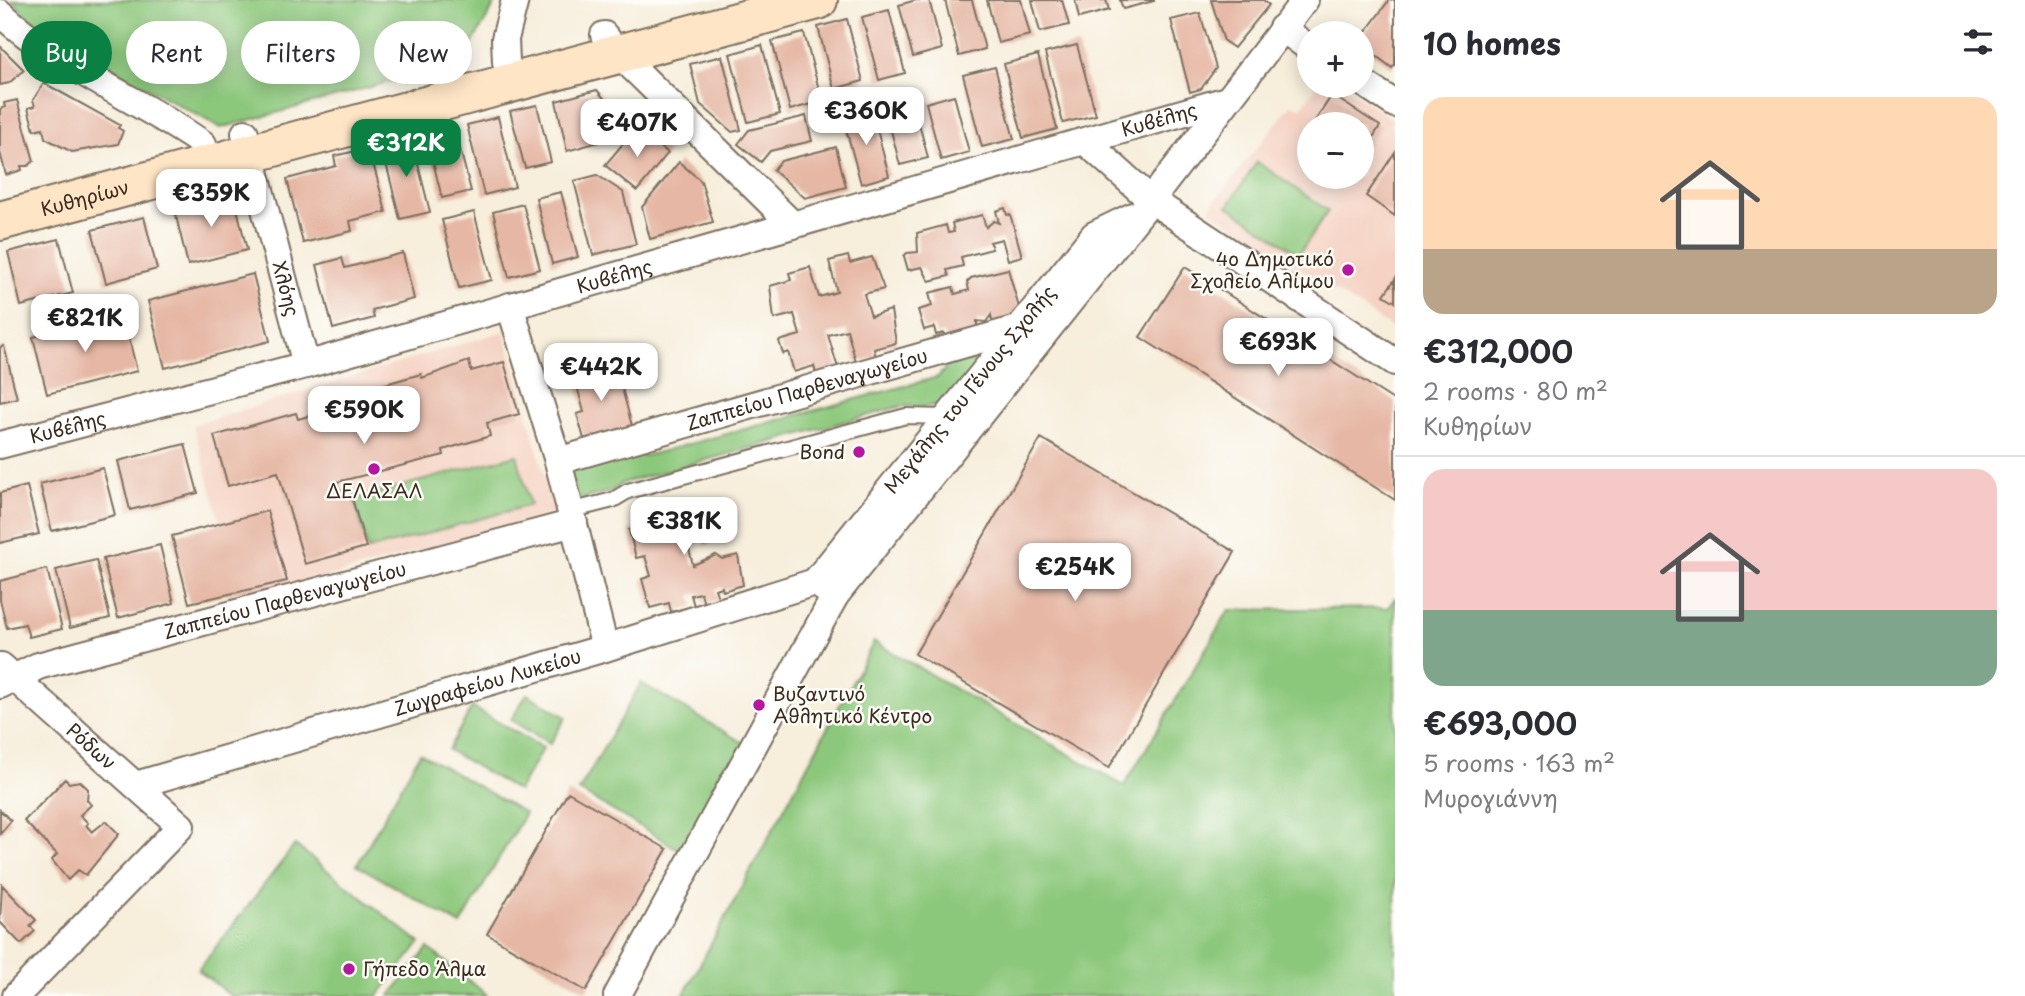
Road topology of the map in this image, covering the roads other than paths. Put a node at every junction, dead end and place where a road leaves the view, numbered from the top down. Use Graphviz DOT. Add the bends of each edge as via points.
graph roads {
  1 [pos="515,0"];
  2 [pos="731,0"];
  3 [pos="818,0"];
  4 [pos="1305,0"];
  5 [pos="0,13"];
  6 [pos="1282,28"];
  7 [pos="1297,39"];
  8 [pos="611,44"];
  9 [pos="506,62"];
  10 [pos="1374,90"];
  11 [pos="1227,100"];
  12 [pos="1395,104"];
  13 [pos="1085,141"];
  14 [pos="248,143"];
  15 [pos="203,144"];
  16 [pos="0,200"];
  17 [pos="1144,207"];
  18 [pos="0,221"];
  19 [pos="793,225"];
  20 [pos="510,306"];
  21 [pos="1017,329"];
  22 [pos="1043,335"];
  23 [pos="1395,362"];
  24 [pos="306,365"];
  25 [pos="944,417"];
  26 [pos="0,446"];
  27 [pos="558,461"];
  28 [pos="572,517"];
  29 [pos="825,589"];
  30 [pos="606,648"];
  31 [pos="4,675"];
  32 [pos="136,786"];
  33 [pos="16,996"];
  34 [pos="617,996"];
  1 -- 9 [label="street" via="505,39"];
  2 -- 8 [label="street, Κυθηρίων"];
  3 -- 8 [label="street, Κυθηρίων"];
  4 -- 6 [label="street, Μεγάλης του Γένους Σχολής"];
  5 -- 15 [label="street" via="40,46 107,88 162,115"];
  6 -- 7 [label="street"];
  6 -- 11 [label="street, Μεγάλης του Γένους Σχολής"];
  8 -- 9 [label="street, Κυθηρίων"];
  8 -- 14 [label="street, Κυθηρίων"];
  8 -- 19 [label="street"];
  9 -- 14 [label="street, Κυθηρίων"];
  10 -- 12 [label="street"];
  11 -- 13 [label="street, Κυβέλης"];
  11 -- 17 [label="street, Μεγάλης του Γένους Σχολής"];
  13 -- 17 [label="street"];
  13 -- 19 [label="street, Κυβέλης"];
  14 -- 15 [label="street, Κυθηρίων"];
  14 -- 18 [label="street, Κυθηρίων"];
  14 -- 24 [label="street, Χλόης"];
  15 -- 16 [label="street, Κυθηρίων"];
  17 -- 21 [label="street, Μεγάλης του Γένους Σχολής" via="1094,235"];
  17 -- 22 [label="street, Μεγάλης του Γένους Σχολής"];
  17 -- 23 [label="street"];
  19 -- 20 [label="street, Κυβέλης"];
  20 -- 24 [label="street, Κυβέλης"];
  20 -- 27 [label="street"];
  21 -- 22 [label="street"];
  21 -- 25 [label="street, Μεγάλης του Γένους Σχολής"];
  21 -- 27 [label="street, Ζαππείου Παρθεναγωγείου"];
  22 -- 29 [label="street, Μεγάλης του Γένους Σχολής"];
  24 -- 26 [label="street, Κυβέλης"];
  25 -- 28 [label="lane" via="906,416 628,491"];
  25 -- 29 [label="street, Μεγάλης του Γένους Σχολής"];
  27 -- 28 [label="street"];
  28 -- 30 [label="street"];
  28 -- 31 [label="street, Ζαππείου Παρθεναγωγείου"];
  29 -- 30 [label="street, Ζωγραφείου Λυκείου"];
  29 -- 34 [label="street"];
  30 -- 32 [label="street, Ζωγραφείου Λυκείου"];
  31 -- 32 [label="street, Ρόδων"];
  32 -- 33 [label="street, Ρόδων" via="181,826"];
}
